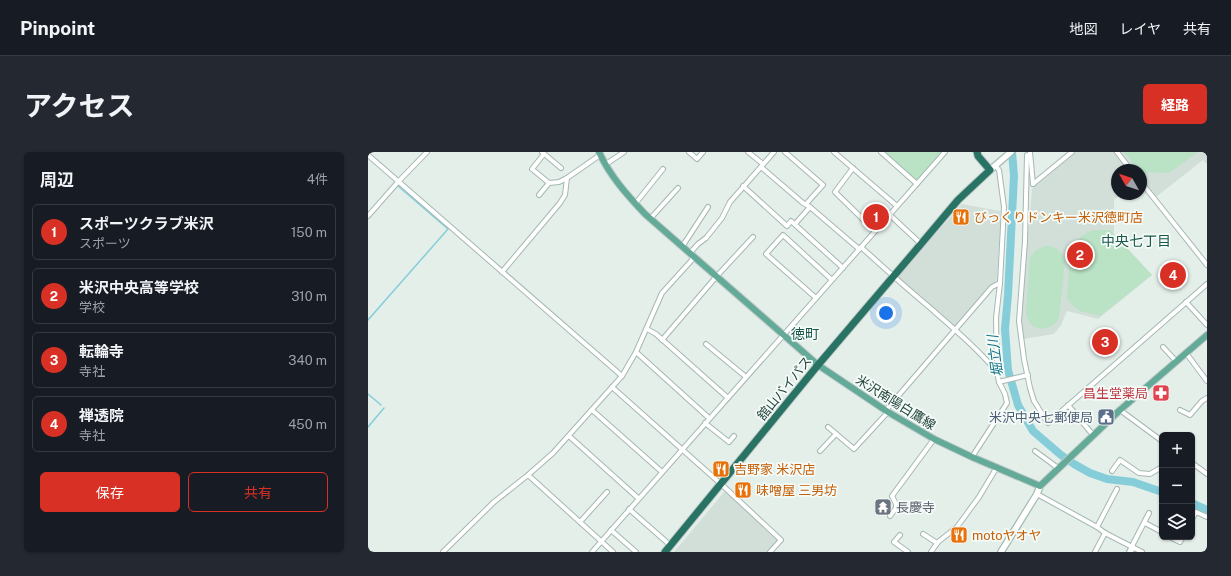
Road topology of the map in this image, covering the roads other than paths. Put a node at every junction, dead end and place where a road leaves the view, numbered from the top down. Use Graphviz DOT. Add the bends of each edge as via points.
graph roads {
  1 [pos="427,152"];
  2 [pos="624,152"];
  3 [pos="689,152"];
  4 [pos="703,152"];
  5 [pos="748,152"];
  6 [pos="774,152"];
  7 [pos="785,152"];
  8 [pos="834,152"];
  9 [pos="881,152"];
  10 [pos="945,152"];
  11 [pos="977,152"];
  12 [pos="1011,152"];
  13 [pos="1072,152"];
  14 [pos="1117,152"];
  15 [pos="543,153"];
  16 [pos="599,153"];
  17 [pos="1029,153"];
  18 [pos="368,155"];
  19 [pos="606,164"];
  20 [pos="1126,164"];
  21 [pos="762,165"];
  22 [pos="561,168"];
  23 [pos="853,168"];
  24 [pos="993,168"];
  25 [pos="663,169"];
  26 [pos="567,178"];
  27 [pos="398,182"];
  28 [pos="549,183"];
  29 [pos="917,184"];
  30 [pos="743,186"];
  31 [pos="678,188"];
  32 [pos="1147,190"];
  33 [pos="539,196"];
  34 [pos="635,204"];
  35 [pos="808,205"];
  36 [pos="897,206"];
  37 [pos="708,207"];
  38 [pos="890,215"];
  39 [pos="368,216"];
  40 [pos="650,219"];
  41 [pos="794,224"];
  42 [pos="875,231"];
  43 [pos="753,237"];
  44 [pos="921,244"];
  45 [pos="682,247"];
  46 [pos="860,248"];
  47 [pos="692,255"];
  48 [pos="1207,265"];
  49 [pos="843,268"];
  50 [pos="502,272"];
  51 [pos="894,276"];
  52 [pos="716,277"];
  53 [pos="832,280"];
  54 [pos="1000,283"];
  55 [pos="1207,284"];
  56 [pos="816,298"];
  57 [pos="1186,302"];
  58 [pos="1207,325"];
  59 [pos="647,329"];
  60 [pos="956,330"];
  61 [pos="783,335"];
  62 [pos="1207,335"];
  63 [pos="662,340"];
  64 [pos="706,344"];
  65 [pos="1163,347"];
  66 [pos="636,352"];
  67 [pos="1186,353"];
  68 [pos="1176,362"];
  69 [pos="818,365"];
  70 [pos="997,372"];
  71 [pos="622,376"];
  72 [pos="1028,376"];
  73 [pos="746,377"];
  74 [pos="1207,381"];
  75 [pos="1000,382"];
  76 [pos="612,387"];
  77 [pos="728,398"];
  78 [pos="1207,398"];
  79 [pos="1202,401"];
  80 [pos="1068,405"];
  81 [pos="1207,406"];
  82 [pos="592,410"];
  83 [pos="1120,410"];
  84 [pos="1180,410"];
  85 [pos="887,411"];
  86 [pos="709,418"];
  87 [pos="705,423"];
  88 [pos="828,427"];
  89 [pos="836,434"];
  90 [pos="1093,435"];
  91 [pos="569,436"];
  92 [pos="734,436"];
  93 [pos="934,439"];
  94 [pos="1159,439"];
  95 [pos="682,450"];
  96 [pos="820,451"];
  97 [pos="1036,451"];
  98 [pos="972,457"];
  99 [pos="1195,465"];
  100 [pos="1059,467"];
  101 [pos="997,468"];
  102 [pos="1160,468"];
  103 [pos="1112,470"];
  104 [pos="662,472"];
  105 [pos="1207,474"];
  106 [pos="528,475"];
  107 [pos="721,484"];
  108 [pos="1040,486"];
  109 [pos="1117,489"];
  110 [pos="607,492"];
  111 [pos="1037,494"];
  112 [pos="638,498"];
  113 [pos="629,509"];
  114 [pos="1150,513"];
  115 [pos="1195,514"];
  116 [pos="890,516"];
  117 [pos="1207,517"];
  118 [pos="580,522"];
  119 [pos="1145,523"];
  120 [pos="1097,527"];
  121 [pos="611,530"];
  122 [pos="1159,530"];
  123 [pos="1105,533"];
  124 [pos="923,534"];
  125 [pos="900,535"];
  126 [pos="602,541"];
  127 [pos="937,543"];
  128 [pos="670,546"];
  129 [pos="1131,550"];
  130 [pos="443,552"];
  131 [pos="592,552"];
  132 [pos="613,552"];
  133 [pos="636,552"];
  134 [pos="665,552"];
  135 [pos="770,552"];
  136 [pos="908,552"];
  137 [pos="931,552"];
  138 [pos="1002,552"];
  139 [pos="1095,552"];
  140 [pos="1142,552"];
  1 -- 27 [label="street"];
  2 -- 19 [label="street"];
  3 -- 4 [label="street" via="697,159"];
  5 -- 21 [label="street"];
  6 -- 21 [label="street"];
  7 -- 35 [label="street" via="823,185"];
  8 -- 23 [label="street"];
  9 -- 29 [label="street"];
  10 -- 29 [label="street"];
  11 -- 24 [label="highway" via="978,156"];
  12 -- 24 [label="main road"];
  13 -- 17 [label="street" via="1032,184"];
  14 -- 20 [label="street"];
  15 -- 22 [label="street"];
  15 -- 28 [label="street" via="532,169"];
  16 -- 19 [label="main road, 米沢南陽白鷹線"];
  16 -- 26 [label="street"];
  17 -- 72 [label="street" via="1019,321"];
  18 -- 27 [label="street"];
  19 -- 34 [label="main road, 米沢南陽白鷹線"];
  21 -- 30 [label="street"];
  21 -- 35 [label="street"];
  23 -- 36 [label="street"];
  23 -- 42 [label="street" via="835,192"];
  24 -- 44 [label="highway, 舘山バイパス" via="958,200"];
  24 -- 54 [label="street" via="999,170 1003,197"];
  25 -- 34 [label="street"];
  26 -- 28 [label="street"];
  26 -- 50 [label="street" via="565,195 560,203"];
  27 -- 39 [label="street"];
  27 -- 50 [label="street"];
  28 -- 33 [label="street"];
  29 -- 36 [label="street"];
  30 -- 41 [label="street" via="787,226 791,222"];
  30 -- 47 [label="street" via="730,202 722,218 698,244"];
  31 -- 40 [label="street"];
  32 -- 48 [label="street"];
  34 -- 40 [label="main road, 米沢南陽白鷹線"];
  35 -- 41 [label="street"];
  35 -- 46 [label="street"];
  36 -- 38 [label="street"];
  37 -- 45 [label="street"];
  38 -- 42 [label="street"];
  38 -- 44 [label="street"];
  40 -- 45 [label="main road, 米沢南陽白鷹線"];
  41 -- 49 [label="street"];
  42 -- 46 [label="street"];
  43 -- 52 [label="street"];
  44 -- 51 [label="highway, 舘山バイパス"];
  45 -- 47 [label="main road, 米沢南陽白鷹線"];
  46 -- 49 [label="street"];
  46 -- 51 [label="street"];
  47 -- 52 [label="main road, 米沢南陽白鷹線"];
  47 -- 59 [label="street" via="691,261 662,293"];
  49 -- 53 [label="street"];
  50 -- 71 [label="street"];
  51 -- 60 [label="street"];
  51 -- 69 [label="highway, 舘山バイパス"];
  52 -- 61 [label="main road, 米沢南陽白鷹線"];
  52 -- 63 [label="street"];
  53 -- 56 [label="street"];
  53 -- 56 [label="street" via="783,235 766,254"];
  54 -- 60 [label="street" via="992,287"];
  54 -- 70 [label="street" via="996,318"];
  55 -- 57 [label="street"];
  56 -- 61 [label="street"];
  57 -- 58 [label="street"];
  57 -- 80 [label="street"];
  59 -- 63 [label="street"];
  59 -- 66 [label="street"];
  60 -- 70 [label="street"];
  60 -- 85 [label="street"];
  61 -- 69 [label="main road, 米沢南陽白鷹線"];
  61 -- 73 [label="street"];
  62 -- 67 [label="main road"];
  63 -- 77 [label="street"];
  64 -- 73 [label="street"];
  65 -- 68 [label="street"];
  66 -- 71 [label="street"];
  66 -- 86 [label="street"];
  67 -- 68 [label="main road"];
  67 -- 74 [label="street"];
  68 -- 83 [label="main road"];
  69 -- 85 [label="main road, 米沢南陽白鷹線"];
  69 -- 107 [label="highway, 舘山バイパス"];
  70 -- 75 [label="street"];
  71 -- 76 [label="street"];
  72 -- 75 [label="street"];
  72 -- 80 [label="street" via="1034,401 1048,423"];
  73 -- 77 [label="street"];
  75 -- 98 [label="street" via="1007,403"];
  76 -- 82 [label="street"];
  76 -- 95 [label="street"];
  77 -- 86 [label="street"];
  78 -- 79 [label="street"];
  79 -- 81 [label="street"];
  79 -- 84 [label="street" via="1190,415"];
  80 -- 90 [label="street"];
  82 -- 91 [label="street"];
  82 -- 104 [label="street"];
  83 -- 90 [label="main road"];
  83 -- 94 [label="street"];
  85 -- 89 [label="street" via="854,449"];
  85 -- 93 [label="main road, 米沢南陽白鷹線"];
  86 -- 87 [label="street"];
  87 -- 92 [label="street" via="729,442"];
  87 -- 95 [label="street"];
  88 -- 89 [label="street"];
  89 -- 96 [label="street"];
  90 -- 100 [label="main road"];
  91 -- 106 [label="street"];
  91 -- 112 [label="street"];
  93 -- 98 [label="main road, 米沢南陽白鷹線"];
  93 -- 116 [label="street" via="892,496 896,508"];
  95 -- 104 [label="street"];
  95 -- 107 [label="street"];
  97 -- 100 [label="street"];
  98 -- 101 [label="main road, 米沢南陽白鷹線"];
  99 -- 105 [label="street"];
  100 -- 108 [label="main road"];
  101 -- 108 [label="main road, 米沢南陽白鷹線"];
  101 -- 127 [label="street" via="957,527"];
  102 -- 103 [label="street" via="1150,474 1139,473 1120,460"];
  104 -- 112 [label="street"];
  106 -- 118 [label="street"];
  106 -- 130 [label="street" via="494,502"];
  107 -- 128 [label="highway, 舘山バイパス"];
  107 -- 135 [label="street" via="781,540"];
  108 -- 111 [label="main road"];
  109 -- 120 [label="street"];
  110 -- 118 [label="street"];
  111 -- 120 [label="street"];
  111 -- 138 [label="main road"];
  112 -- 113 [label="street"];
  113 -- 121 [label="street"];
  113 -- 128 [label="street"];
  114 -- 119 [label="street"];
  115 -- 117 [label="street"];
  118 -- 126 [label="street"];
  119 -- 122 [label="street"];
  119 -- 129 [label="street"];
  120 -- 123 [label="street"];
  121 -- 126 [label="street"];
  121 -- 133 [label="street"];
  123 -- 129 [label="street"];
  123 -- 139 [label="street"];
  124 -- 127 [label="street"];
  125 -- 136 [label="street" via="894,542"];
  126 -- 131 [label="street"];
  126 -- 132 [label="street"];
  127 -- 137 [label="street"];
  128 -- 134 [label="highway, 舘山バイパス"];
  129 -- 140 [label="street"];
}
